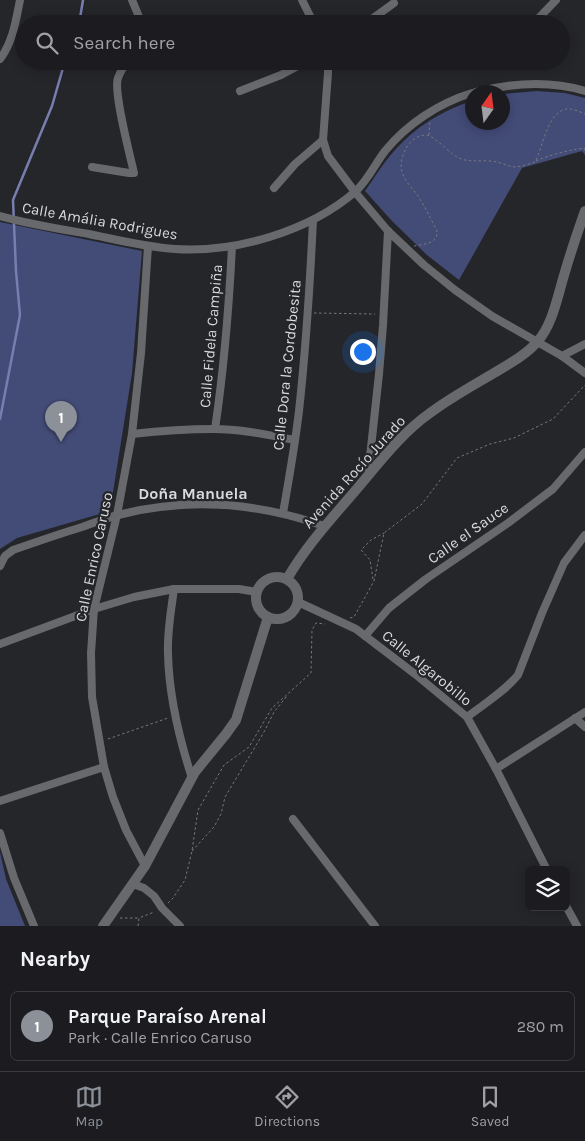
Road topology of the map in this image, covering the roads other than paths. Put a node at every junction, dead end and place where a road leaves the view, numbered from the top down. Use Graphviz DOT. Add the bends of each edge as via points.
graph roads {
  1 [pos="20,0"];
  2 [pos="132,0"];
  3 [pos="302,0"];
  4 [pos="556,0"];
  5 [pos="394,3"];
  6 [pos="17,15"];
  7 [pos="138,15"];
  8 [pos="310,15"];
  9 [pos="377,15"];
  10 [pos="542,15"];
  11 [pos="15,22"];
  12 [pos="0,59"];
  13 [pos="122,70"];
  14 [pos="291,70"];
  15 [pos="328,70"];
  16 [pos="510,86"];
  17 [pos="240,91"];
  18 [pos="585,91"];
  19 [pos="465,96"];
  20 [pos="323,140"];
  21 [pos="92,167"];
  22 [pos="274,188"];
  23 [pos="355,192"];
  24 [pos="585,211"];
  25 [pos="1,216"];
  26 [pos="312,220"];
  27 [pos="388,231"];
  28 [pos="148,246"];
  29 [pos="232,246"];
  30 [pos="538,342"];
  31 [pos="585,344"];
  32 [pos="562,356"];
  33 [pos="585,373"];
  34 [pos="215,429"];
  35 [pos="132,434"];
  36 [pos="295,440"];
  37 [pos="585,452"];
  38 [pos="368,476"];
  39 [pos="283,513"];
  40 [pos="117,515"];
  41 [pos="324,526"];
  42 [pos="585,536"];
  43 [pos="0,566"];
  44 [pos="287,580"];
  45 [pos="174,589"];
  46 [pos="257,592"];
  47 [pos="298,602"];
  48 [pos="94,609"];
  49 [pos="268,617"];
  50 [pos="365,636"];
  51 [pos="0,644"];
  52 [pos="585,712"];
  53 [pos="467,716"];
  54 [pos="575,718"];
  55 [pos="585,728"];
  56 [pos="104,767"];
  57 [pos="496,769"];
  58 [pos="192,778"];
  59 [pos="0,801"];
  60 [pos="293,819"];
  61 [pos="0,833"];
  62 [pos="145,866"];
  63 [pos="545,866"];
  64 [pos="133,884"];
  65 [pos="569,911"];
  66 [pos="105,922"];
  67 [pos="576,925"];
  68 [pos="34,926"];
  69 [pos="180,926"];
  70 [pos="375,926"];
  1 -- 6 [label="street"];
  2 -- 7 [label="street"];
  3 -- 8 [label="street"];
  4 -- 10 [label="street"];
  5 -- 9 [label="street"];
  11 -- 12 [label="street" via="11,40"];
  13 -- 21 [label="street" via="117,79 118,98 134,172"];
  14 -- 17 [label="street"];
  15 -- 20 [label="street"];
  16 -- 18 [label="street, Calle Amália Rodrigues" via="541,84"];
  19 -- 23 [label="street, Calle Amália Rodrigues" via="444,104 410,126 386,150"];
  20 -- 22 [label="street"];
  20 -- 23 [label="street" via="328,156"];
  23 -- 26 [label="street, Calle Amália Rodrigues"];
  23 -- 27 [label="street"];
  24 -- 30 [label="street, Avenida Rocío Jurado" via="553,312"];
  25 -- 28 [label="street, Calle Amália Rodrigues"];
  26 -- 29 [label="street, Calle Amália Rodrigues" via="259,240"];
  26 -- 36 [label="street, Calle Dora la Cordobesita" via="309,313"];
  27 -- 30 [label="street" via="455,290"];
  27 -- 38 [label="street" via="384,315"];
  28 -- 29 [label="street, Calle Amália Rodrigues" via="186,249"];
  28 -- 35 [label="street, Calle Enrico Caruso"];
  29 -- 34 [label="street, Calle Fidela Campiña" via="227,330"];
  30 -- 32 [label="street"];
  30 -- 38 [label="street, Avenida Rocío Jurado" via="509,364 428,414"];
  31 -- 32 [label="street"];
  32 -- 33 [label="street"];
  34 -- 35 [label="street"];
  34 -- 36 [label="street"];
  35 -- 40 [label="street, Calle Enrico Caruso"];
  36 -- 39 [label="street, Calle Dora la Cordobesita"];
  37 -- 50 [label="street, Calle el Sauce" via="553,489 426,579 389,608"];
  38 -- 41 [label="street, Avenida Rocío Jurado"];
  39 -- 40 [label="street" via="250,507 183,504"];
  39 -- 41 [label="street"];
  40 -- 43 [label="street" via="13,550"];
  40 -- 48 [label="street, Calle Enrico Caruso"];
  41 -- 44 [label="street, Avenida Rocío Jurado"];
  42 -- 53 [label="street" via="564,563 518,675"];
  44 -- 46 [label="street" via="272,578"];
  44 -- 47 [label="street" via="298,593"];
  45 -- 46 [label="street"];
  45 -- 48 [label="street"];
  45 -- 58 [label="street" via="169,621 170,686"];
  46 -- 49 [label="street" via="258,607"];
  47 -- 49 [label="street" via="291,615 277,619"];
  47 -- 50 [label="street, Calle Algarobillo"];
  48 -- 51 [label="street"];
  48 -- 56 [label="street, Calle Enrico Caruso" via="92,696"];
  49 -- 58 [label="street" via="236,720"];
  50 -- 53 [label="street, Calle Algarobillo"];
  52 -- 54 [label="street"];
  53 -- 57 [label="street, Calle Algarobillo"];
  54 -- 55 [label="street"];
  54 -- 57 [label="street"];
  56 -- 59 [label="street"];
  56 -- 62 [label="street, Calle Enrico Caruso" via="126,830"];
  57 -- 63 [label="street, Calle Algarobillo"];
  58 -- 62 [label="street"];
  60 -- 70 [label="street"];
  61 -- 68 [label="street"];
  62 -- 64 [label="street"];
  64 -- 66 [label="street"];
  64 -- 69 [label="street" via="154,896"];
  65 -- 67 [label="street"];
}
